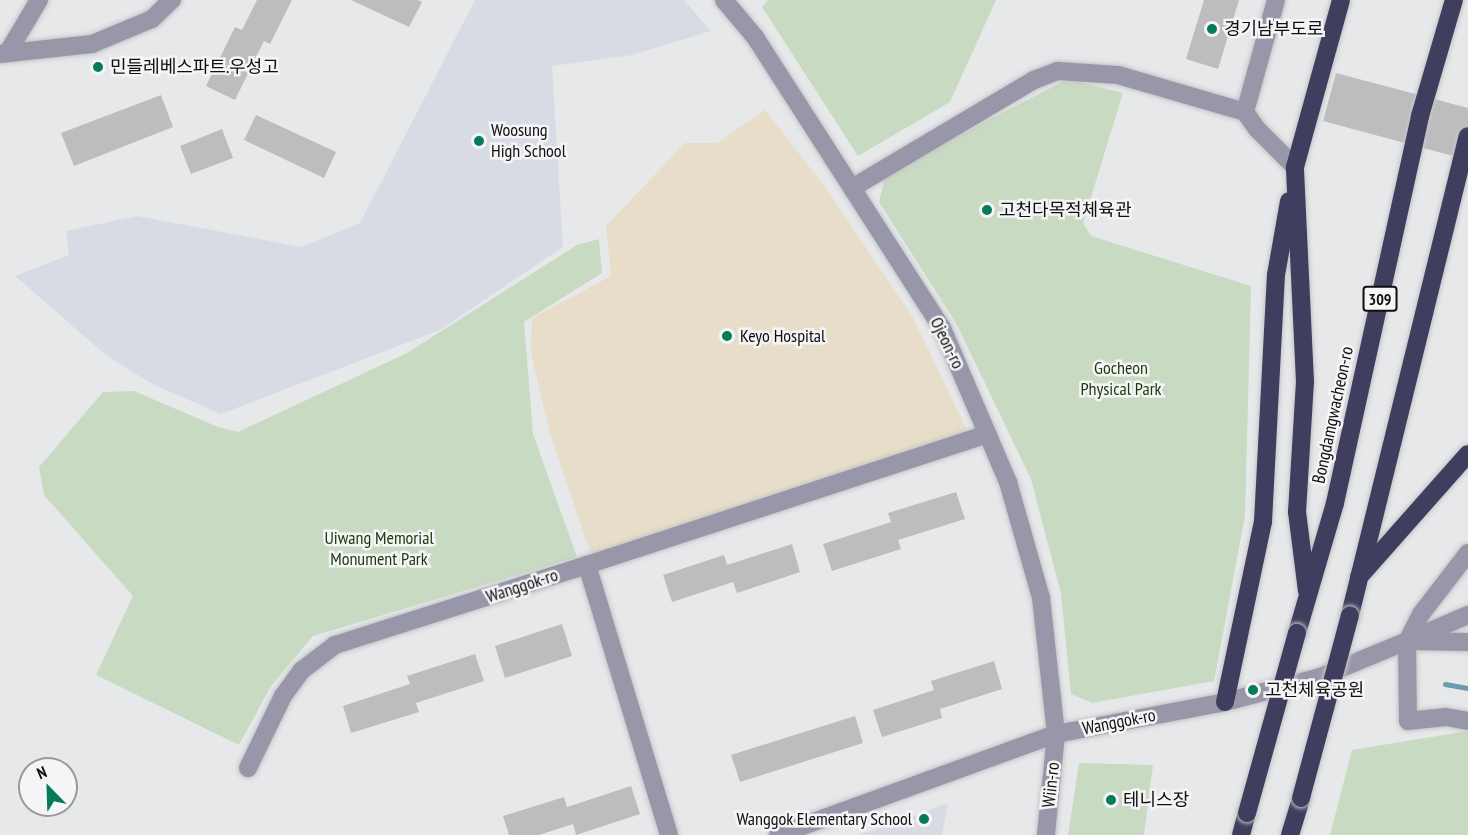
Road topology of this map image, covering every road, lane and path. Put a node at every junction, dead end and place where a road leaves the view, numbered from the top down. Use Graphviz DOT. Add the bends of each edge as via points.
graph roads {
  1 [pos="39,0"];
  2 [pos="172,0"];
  3 [pos="724,0"];
  4 [pos="1276,0"];
  5 [pos="1341,0"];
  6 [pos="1454,0"];
  7 [pos="4,53"];
  8 [pos="1245,112"];
  9 [pos="1468,136"];
  10 [pos="1295,167"];
  11 [pos="852,188"];
  12 [pos="987,434"];
  13 [pos="1468,454"];
  14 [pos="1468,553"];
  15 [pos="587,565"];
  16 [pos="1359,578"];
  17 [pos="1307,598"];
  18 [pos="1468,615"];
  19 [pos="1407,641"];
  20 [pos="1468,642"];
  21 [pos="1225,702"];
  22 [pos="1468,721"];
  23 [pos="1056,734"];
  24 [pos="248,768"];
  25 [pos="669,835"];
  26 [pos="777,835"];
  27 [pos="1046,835"];
  28 [pos="1241,835"];
  29 [pos="1290,835"];
  1 -- 7 [label="street"];
  2 -- 7 [label="street" via="152,19 92,44"];
  3 -- 11 [label="street, Ojeon-ro" via="755,37"];
  4 -- 8 [label="street"];
  5 -- 10 [label="highway"];
  6 -- 17 [label="highway, Bongdamgwacheon-ro / 309" via="1420,116 1335,503"];
  8 -- 10 [label="street"];
  8 -- 11 [label="street" via="1118,75 1058,70 1034,80"];
  9 -- 16 [label="highway, 309"];
  10 -- 17 [label="highway" via="1305,382 1297,512"];
  10 -- 21 [label="highway" via="1276,275 1263,522"];
  11 -- 12 [label="street, Ojeon-ro" via="942,328"];
  12 -- 15 [label="street, Wanggok-ro"];
  12 -- 23 [label="street, Ojeon-ro" via="1008,482 1041,598"];
  13 -- 16 [label="highway"];
  14 -- 19 [label="street" via="1421,614"];
  15 -- 24 [label="street, Wanggok-ro" via="335,645 295,679"];
  15 -- 25 [label="street"];
  16 -- 29 [label="highway, 309, bridge"];
  17 -- 28 [label="highway, Bongdamgwacheon-ro / 309, bridge"];
  18 -- 19 [label="street"];
  19 -- 20 [label="street, Wanggok-ro"];
  19 -- 21 [label="street, Wanggok-ro" via="1320,678"];
  19 -- 22 [label="street" via="1408,721 1446,717"];
  21 -- 23 [label="street, Wanggok-ro"];
  23 -- 26 [label="street, Wanggok-ro"];
  23 -- 27 [label="street, Wiin-ro"];
}
